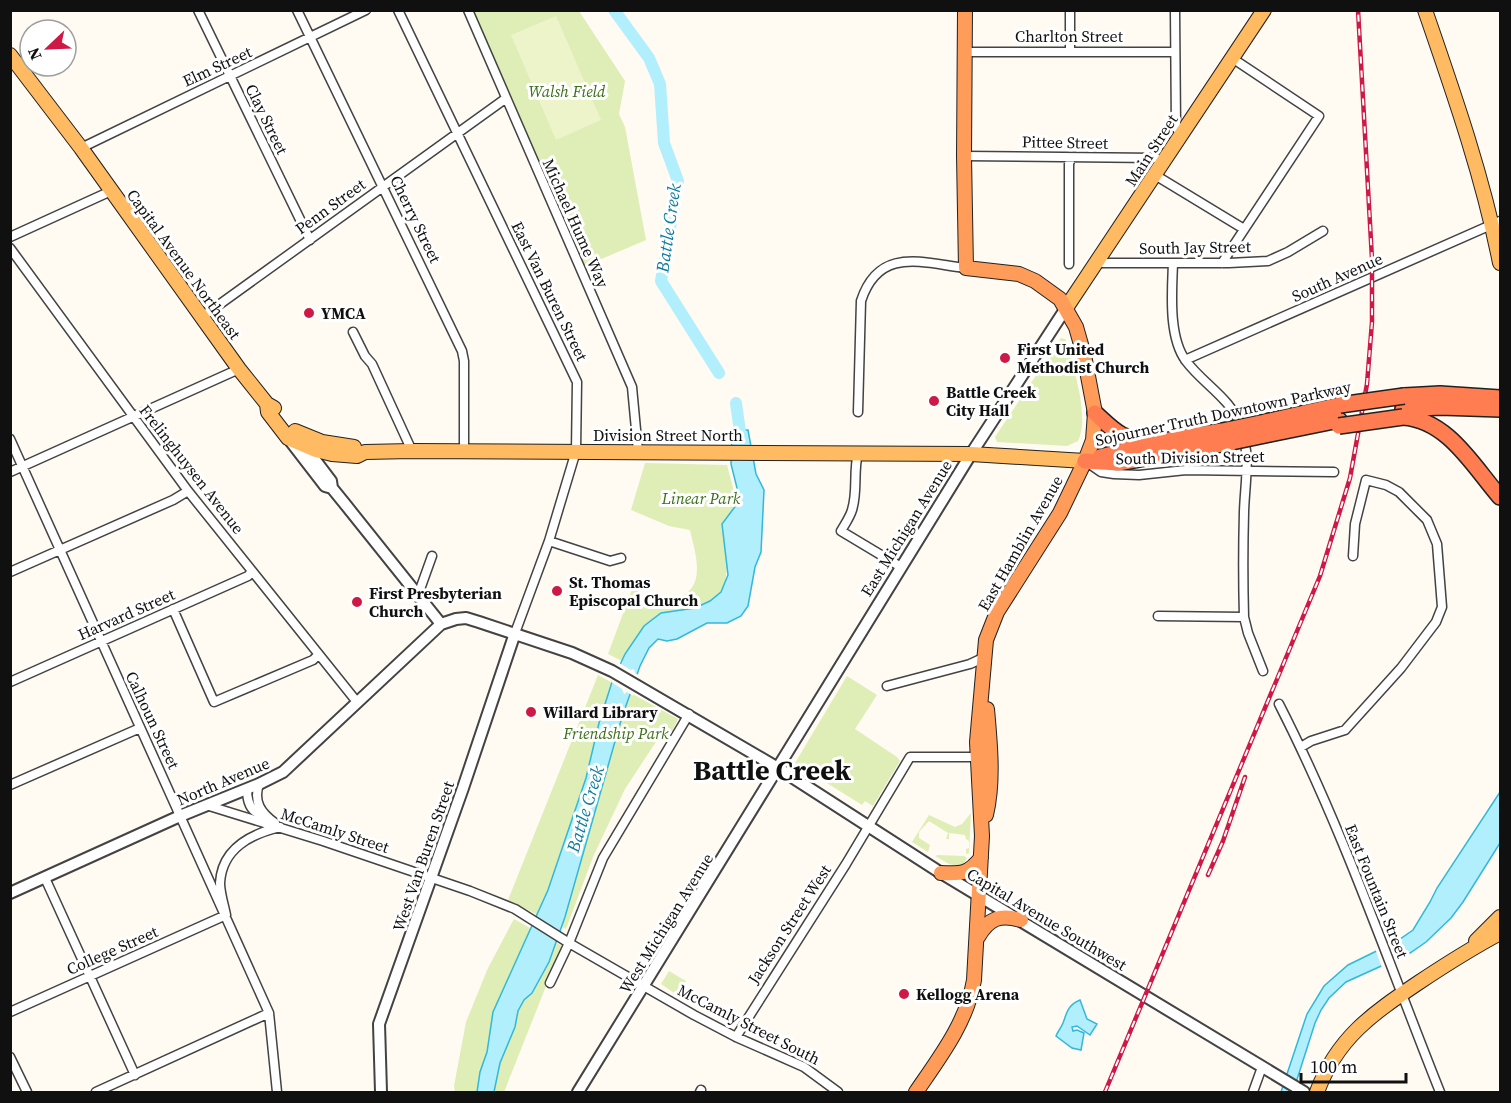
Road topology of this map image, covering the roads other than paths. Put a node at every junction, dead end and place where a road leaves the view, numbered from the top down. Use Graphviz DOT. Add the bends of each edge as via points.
graph roads {
  1 [pos="198,10"];
  2 [pos="297,10"];
  3 [pos="366,10"];
  4 [pos="398,10"];
  5 [pos="468,10"];
  6 [pos="965,10"];
  7 [pos="1070,10"];
  8 [pos="1175,10"];
  9 [pos="1264,10"];
  10 [pos="1425,10"];
  11 [pos="310,38"];
  12 [pos="1070,51"];
  13 [pos="964,52"];
  14 [pos="1174,52"];
  15 [pos="10,55"];
  16 [pos="1232,58"];
  17 [pos="230,77"];
  18 [pos="505,99"];
  19 [pos="457,134"];
  20 [pos="1182,134"];
  21 [pos="81,148"];
  22 [pos="964,156"];
  23 [pos="1071,158"];
  24 [pos="1164,162"];
  25 [pos="1155,175"];
  26 [pos="384,187"];
  27 [pos="111,191"];
  28 [pos="1496,223"];
  29 [pos="1244,230"];
  30 [pos="1323,231"];
  31 [pos="10,237"];
  32 [pos="310,240"];
  33 [pos="1500,240"];
  34 [pos="10,248"];
  35 [pos="1096,263"];
  36 [pos="1173,263"];
  37 [pos="1222,263"];
  38 [pos="1069,264"];
  39 [pos="1500,264"];
  40 [pos="966,268"];
  41 [pos="1066,308"];
  42 [pos="202,317"];
  43 [pos="353,332"];
  44 [pos="1185,360"];
  45 [pos="239,369"];
  46 [pos="1500,398"];
  47 [pos="267,405"];
  48 [pos="1403,407"];
  49 [pos="1500,409"];
  50 [pos="858,412"];
  51 [pos="1095,413"];
  52 [pos="133,417"];
  53 [pos="1335,419"];
  54 [pos="1267,428"];
  55 [pos="290,434"];
  56 [pos="1224,437"];
  57 [pos="10,438"];
  58 [pos="1164,441"];
  59 [pos="303,444"];
  60 [pos="464,450"];
  61 [pos="412,451"];
  62 [pos="576,451"];
  63 [pos="365,452"];
  64 [pos="638,452"];
  65 [pos="858,453"];
  66 [pos="971,454"];
  67 [pos="1086,461"];
  68 [pos="23,466"];
  69 [pos="1248,470"];
  70 [pos="10,471"];
  71 [pos="1334,472"];
  72 [pos="332,488"];
  73 [pos="189,491"];
  74 [pos="1500,497"];
  75 [pos="549,540"];
  76 [pos="60,550"];
  77 [pos="432,556"];
  78 [pos="1353,556"];
  79 [pos="621,558"];
  80 [pos="901,567"];
  81 [pos="10,572"];
  82 [pos="252,572"];
  83 [pos="418,595"];
  84 [pos="173,609"];
  85 [pos="1158,616"];
  86 [pos="1244,618"];
  87 [pos="441,624"];
  88 [pos="514,633"];
  89 [pos="101,642"];
  90 [pos="318,655"];
  91 [pos="983,658"];
  92 [pos="1263,671"];
  93 [pos="10,682"];
  94 [pos="887,686"];
  95 [pos="357,702"];
  96 [pos="1279,704"];
  97 [pos="689,714"];
  98 [pos="140,728"];
  99 [pos="1301,747"];
  100 [pos="984,757"];
  101 [pos="778,768"];
  102 [pos="259,784"];
  103 [pos="10,785"];
  104 [pos="247,789"];
  105 [pos="205,805"];
  106 [pos="264,815"];
  107 [pos="180,816"];
  108 [pos="280,827"];
  109 [pos="868,827"];
  110 [pos="981,858"];
  111 [pos="942,873"];
  112 [pos="45,878"];
  113 [pos="430,878"];
  114 [pos="10,893"];
  115 [pos="980,896"];
  116 [pos="226,915"];
  117 [pos="1500,917"];
  118 [pos="1021,920"];
  119 [pos="1500,933"];
  120 [pos="977,939"];
  121 [pos="566,941"];
  122 [pos="1463,953"];
  123 [pos="90,977"];
  124 [pos="550,983"];
  125 [pos="645,985"];
  126 [pos="1402,994"];
  127 [pos="10,1012"];
  128 [pos="269,1013"];
  129 [pos="736,1036"];
  130 [pos="10,1057"];
  131 [pos="1262,1067"];
  132 [pos="135,1075"];
  133 [pos="1301,1091"];
  134 [pos="27,1092"];
  135 [pos="96,1092"];
  136 [pos="277,1092"];
  137 [pos="381,1092"];
  138 [pos="578,1092"];
  139 [pos="838,1092"];
  140 [pos="916,1092"];
  141 [pos="1253,1092"];
  142 [pos="1317,1092"];
  143 [pos="1440,1092"];
  1 -- 17 [label="street, Clay Street"];
  2 -- 11 [label="street, Cherry Street"];
  3 -- 11 [label="street, Elm Street"];
  4 -- 19 [label="street, East Van Buren Street"];
  5 -- 18 [label="street, Michael Hume Way"];
  6 -- 13 [label="highway"];
  7 -- 12 [label="street"];
  8 -- 14 [label="street"];
  9 -- 16 [label="main road, Main Street"];
  10 -- 28 [label="main road"];
  11 -- 17 [label="street, Elm Street"];
  11 -- 26 [label="street, Cherry Street"];
  12 -- 13 [label="street, Charlton Street"];
  12 -- 14 [label="street, Charlton Street"];
  13 -- 22 [label="highway"];
  14 -- 20 [label="street" via="1176,128"];
  15 -- 21 [label="main road, Capital Avenue Northeast"];
  16 -- 20 [label="main road, Main Street"];
  16 -- 29 [label="street" via="1319,116"];
  17 -- 21 [label="street, Elm Street"];
  17 -- 32 [label="street, Clay Street"];
  18 -- 19 [label="street, Penn Street"];
  18 -- 64 [label="street, Michael Hume Way" via="632,387"];
  19 -- 26 [label="street, Penn Street"];
  19 -- 62 [label="street, East Van Buren Street" via="576,377"];
  20 -- 24 [label="main road, Main Street"];
  21 -- 27 [label="main road, Capital Avenue Northeast"];
  22 -- 23 [label="street, Pittee Street"];
  22 -- 40 [label="highway"];
  23 -- 24 [label="street, Pittee Street" via="1156,158"];
  23 -- 38 [label="street"];
  24 -- 25 [label="main road, Main Street"];
  25 -- 29 [label="street"];
  25 -- 35 [label="main road, Main Street"];
  26 -- 32 [label="street, Penn Street"];
  26 -- 60 [label="street, Cherry Street" via="462,351"];
  27 -- 31 [label="street"];
  27 -- 42 [label="main road, Capital Avenue Northeast"];
  28 -- 33 [label="main road"];
  28 -- 39 [label="main road"];
  28 -- 44 [label="street, South Avenue"];
  29 -- 37 [label="street"];
  30 -- 37 [label="street, South Jay Street" via="1268,261"];
  32 -- 42 [label="street, Penn Street"];
  34 -- 52 [label="street, Frelinghuysen Avenue"];
  35 -- 36 [label="street, South Jay Street"];
  35 -- 41 [label="main road, Main Street"];
  36 -- 37 [label="street, South Jay Street"];
  36 -- 44 [label="street" via="1173,327"];
  40 -- 41 [label="highway" via="1026,277 1060,299"];
  40 -- 50 [label="street" via="900,262 880,270 867,284 861,301"];
  41 -- 51 [label="highway, East Hamblin Avenue" via="1076,327"];
  41 -- 66 [label="street, East Michigan Avenue"];
  42 -- 45 [label="main road, Capital Avenue Northeast"];
  43 -- 61 [label="street"];
  44 -- 69 [label="street" via="1231,407 1245,441"];
  45 -- 47 [label="main road, Capital Avenue Northeast"];
  45 -- 52 [label="street"];
  46 -- 48 [label="highway, Sojourner Truth Downtown Parkway" via="1459,395"];
  47 -- 55 [label="main road, Division Street North" via="268,412"];
  48 -- 49 [label="highway, Sojourner Truth Downtown Parkway"];
  48 -- 53 [label="highway, Sojourner Truth Downtown Parkway, bridge"];
  48 -- 74 [label="highway" via="1416,419 1437,427"];
  51 -- 58 [label="highway" via="1125,438"];
  51 -- 67 [label="highway, East Hamblin Avenue" via="1093,440"];
  52 -- 68 [label="street"];
  52 -- 73 [label="street, Frelinghuysen Avenue"];
  53 -- 54 [label="highway, Sojourner Truth Downtown Parkway"];
  53 -- 54 [label="highway, Sojourner Truth Downtown Parkway"];
  54 -- 56 [label="highway, Sojourner Truth Downtown Parkway, bridge"];
  55 -- 59 [label="main road, Division Street North"];
  55 -- 63 [label="main road, Division Street North" via="358,447"];
  55 -- 72 [label="street" via="325,486"];
  56 -- 58 [label="highway, Sojourner Truth Downtown Parkway"];
  56 -- 67 [label="highway, Sojourner Truth Downtown Parkway" via="1118,463"];
  57 -- 68 [label="street, Calhoun Street"];
  58 -- 67 [label="highway, Sojourner Truth Downtown Parkway"];
  59 -- 63 [label="main road, Division Street North" via="341,455"];
  59 -- 72 [label="street" via="331,481"];
  60 -- 61 [label="main road, Division Street North"];
  60 -- 62 [label="main road, Division Street North"];
  61 -- 63 [label="main road, Division Street North"];
  62 -- 64 [label="main road, Division Street North"];
  62 -- 75 [label="street, East Van Buren Street"];
  64 -- 65 [label="main road, Division Street North"];
  65 -- 66 [label="main road, Division Street North"];
  65 -- 80 [label="street" via="852,510 841,531"];
  66 -- 67 [label="main road, Division Street North"];
  66 -- 80 [label="street, East Michigan Avenue"];
  67 -- 69 [label="street, South Division Street" via="1101,472 1114,474"];
  67 -- 91 [label="highway, East Hamblin Avenue" via="1060,513 997,612"];
  68 -- 70 [label="street"];
  68 -- 76 [label="street, Calhoun Street"];
  69 -- 71 [label="street, South Division Street"];
  69 -- 86 [label="street"];
  72 -- 83 [label="street"];
  73 -- 76 [label="street"];
  73 -- 82 [label="street, Frelinghuysen Avenue"];
  75 -- 79 [label="street" via="610,561"];
  75 -- 88 [label="street, East Van Buren Street"];
  76 -- 81 [label="street"];
  76 -- 89 [label="street, Calhoun Street"];
  77 -- 83 [label="street"];
  78 -- 99 [label="street" via="1355,524 1366,480 1399,492 1427,520 1437,544 1442,607 1414,652 1345,730"];
  80 -- 101 [label="street, East Michigan Avenue"];
  82 -- 84 [label="street, Harvard Street"];
  82 -- 90 [label="street, Frelinghuysen Avenue"];
  83 -- 87 [label="street"];
  84 -- 89 [label="street, Harvard Street"];
  84 -- 90 [label="street" via="214,702"];
  85 -- 86 [label="street"];
  86 -- 92 [label="street"];
  87 -- 88 [label="street" via="466,618"];
  87 -- 95 [label="street, North Avenue"];
  88 -- 97 [label="street" via="591,660"];
  88 -- 113 [label="street, West Van Buren Street"];
  89 -- 93 [label="street, Harvard Street"];
  89 -- 98 [label="street, Calhoun Street"];
  90 -- 95 [label="street, Frelinghuysen Avenue"];
  91 -- 94 [label="street"];
  91 -- 100 [label="highway, East Hamblin Avenue"];
  95 -- 102 [label="street, North Avenue" via="283,772"];
  96 -- 99 [label="street, East Fountain Street"];
  97 -- 101 [label="street"];
  97 -- 121 [label="street" via="603,858"];
  98 -- 103 [label="street"];
  98 -- 107 [label="street, Calhoun Street"];
  99 -- 126 [label="street, East Fountain Street"];
  100 -- 109 [label="street, Jackson Street West" via="910,757"];
  100 -- 110 [label="highway, East Hamblin Avenue"];
  101 -- 109 [label="street, Capital Avenue Southwest"];
  101 -- 125 [label="street, West Michigan Avenue"];
  102 -- 104 [label="street, North Avenue"];
  102 -- 106 [label="street" via="257,801"];
  104 -- 105 [label="street, North Avenue"];
  104 -- 106 [label="street" via="248,804 257,814"];
  105 -- 107 [label="street, North Avenue"];
  105 -- 108 [label="street, McCamly Street"];
  106 -- 108 [label="street"];
  107 -- 112 [label="street, North Avenue"];
  107 -- 116 [label="street, Calhoun Street"];
  108 -- 113 [label="street, McCamly Street"];
  108 -- 116 [label="street" via="250,836 229,855 220,883"];
  109 -- 111 [label="street, Capital Avenue Southwest"];
  109 -- 129 [label="street, Jackson Street West"];
  110 -- 111 [label="highway" via="964,873"];
  110 -- 115 [label="highway, East Hamblin Avenue"];
  111 -- 115 [label="street, Capital Avenue Southwest"];
  112 -- 114 [label="street, North Avenue"];
  112 -- 123 [label="street"];
  113 -- 121 [label="street, McCamly Street" via="531,917"];
  113 -- 137 [label="street, West Van Buren Street" via="379,1024"];
  115 -- 118 [label="street, Capital Avenue Southwest"];
  115 -- 120 [label="highway, East Hamblin Avenue"];
  116 -- 123 [label="street, College Street"];
  116 -- 128 [label="street, Calhoun Street"];
  117 -- 122 [label="main road"];
  118 -- 120 [label="highway" via="995,918"];
  118 -- 131 [label="street, Capital Avenue Southwest"];
  119 -- 122 [label="main road"];
  120 -- 140 [label="highway, East Hamblin Avenue" via="973,987 963,1020"];
  121 -- 124 [label="street"];
  121 -- 125 [label="street, McCamly Street"];
  122 -- 126 [label="main road"];
  123 -- 127 [label="street, College Street"];
  123 -- 132 [label="street"];
  125 -- 129 [label="street, McCamly Street South"];
  125 -- 138 [label="street, West Michigan Avenue"];
  126 -- 142 [label="main road" via="1366,1019 1344,1043"];
  126 -- 143 [label="street, East Fountain Street"];
  128 -- 132 [label="street"];
  128 -- 136 [label="street, Calhoun Street"];
  129 -- 139 [label="street, McCamly Street South" via="804,1066"];
  130 -- 134 [label="street"];
  131 -- 133 [label="street, Capital Avenue Southwest"];
  131 -- 141 [label="street"];
  132 -- 135 [label="street"];
}
